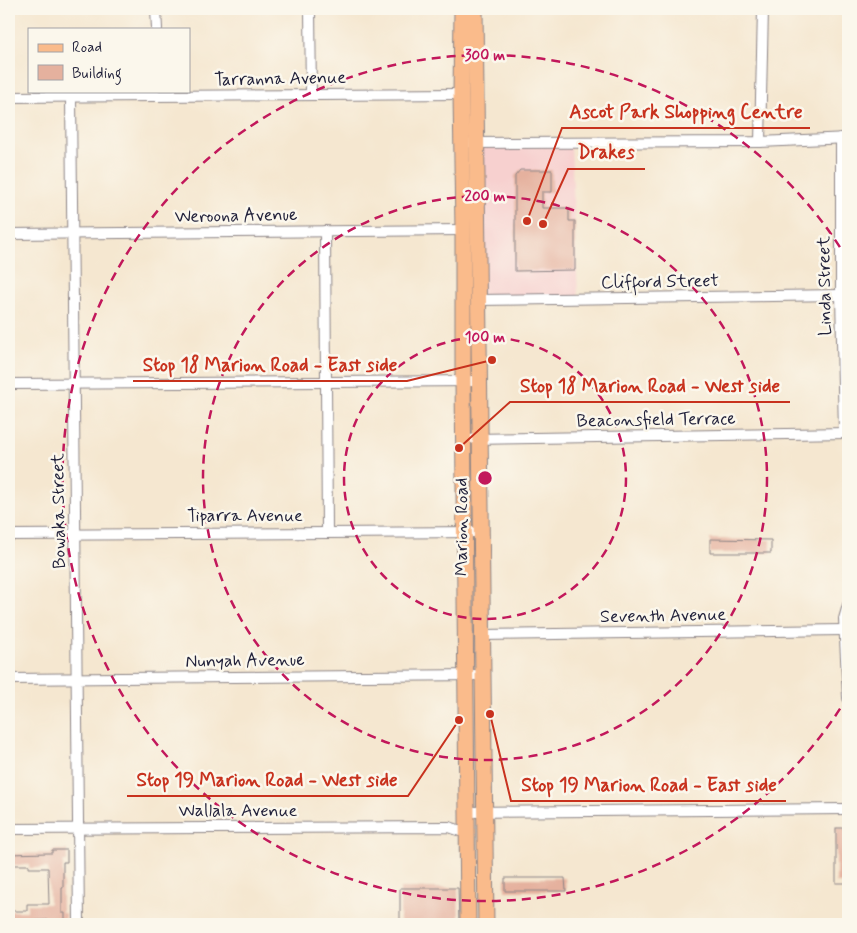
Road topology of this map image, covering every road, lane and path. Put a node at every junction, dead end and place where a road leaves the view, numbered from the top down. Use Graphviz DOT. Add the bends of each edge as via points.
graph roads {
  1 [pos="156,9"];
  2 [pos="310,9"];
  3 [pos="462,9"];
  4 [pos="475,9"];
  5 [pos="763,9"];
  6 [pos="157,28"];
  7 [pos="157,94"];
  8 [pos="461,94"];
  9 [pos="311,95"];
  10 [pos="9,97"];
  11 [pos="71,97"];
  12 [pos="844,138"];
  13 [pos="760,142"];
  14 [pos="461,143"];
  15 [pos="477,143"];
  16 [pos="463,230"];
  17 [pos="325,231"];
  18 [pos="9,234"];
  19 [pos="72,234"];
  20 [pos="463,285"];
  21 [pos="841,295"];
  22 [pos="479,300"];
  23 [pos="326,381"];
  24 [pos="463,381"];
  25 [pos="480,381"];
  26 [pos="9,384"];
  27 [pos="74,384"];
  28 [pos="846,433"];
  29 [pos="464,439"];
  30 [pos="480,439"];
  31 [pos="327,532"];
  32 [pos="464,532"];
  33 [pos="481,532"];
  34 [pos="9,534"];
  35 [pos="76,534"];
  36 [pos="848,605"];
  37 [pos="844,630"];
  38 [pos="482,635"];
  39 [pos="466,675"];
  40 [pos="482,675"];
  41 [pos="9,679"];
  42 [pos="77,679"];
  43 [pos="848,698"];
  44 [pos="848,809"];
  45 [pos="467,812"];
  46 [pos="484,812"];
  47 [pos="78,828"];
  48 [pos="9,829"];
  49 [pos="467,833"];
  50 [pos="79,924"];
  51 [pos="468,924"];
  52 [pos="486,924"];
  1 -- 6 [label="street"];
  2 -- 9 [label="street"];
  3 -- 8 [label="main road, Marion Road"];
  4 -- 15 [label="main road, Marion Road"];
  5 -- 13 [label="street"];
  7 -- 9 [label="street, Tarranna Avenue"];
  7 -- 11 [label="street, Tarranna Avenue"];
  8 -- 9 [label="street, Tarranna Avenue"];
  8 -- 14 [label="main road, Marion Road"];
  10 -- 11 [label="street, Tarranna Avenue"];
  11 -- 19 [label="street, Bowaka Street"];
  12 -- 13 [label="street"];
  12 -- 21 [label="street, Linda Street"];
  13 -- 15 [label="street"];
  14 -- 15 [label="street"];
  14 -- 16 [label="main road, Marion Road"];
  15 -- 22 [label="main road, Marion Road"];
  16 -- 17 [label="street, Weroona Avenue"];
  16 -- 20 [label="main road, Marion Road"];
  17 -- 19 [label="street, Weroona Avenue"];
  17 -- 23 [label="street"];
  18 -- 19 [label="street, Weroona Avenue"];
  19 -- 27 [label="street, Bowaka Street"];
  20 -- 22 [label="main road"];
  20 -- 24 [label="main road, Marion Road"];
  21 -- 22 [label="street, Clifford Street"];
  21 -- 28 [label="street, Linda Street"];
  22 -- 25 [label="main road, Marion Road"];
  23 -- 24 [label="street"];
  23 -- 27 [label="street"];
  23 -- 31 [label="street"];
  24 -- 25 [label="street"];
  24 -- 29 [label="main road, Marion Road"];
  25 -- 30 [label="main road, Marion Road"];
  26 -- 27 [label="street"];
  27 -- 35 [label="street, Bowaka Street"];
  28 -- 30 [label="street, Beaconsfield Terrace"];
  29 -- 30 [label="street, Beaconsfield Terrace"];
  29 -- 32 [label="main road, Marion Road"];
  30 -- 33 [label="main road, Marion Road"];
  31 -- 32 [label="street, Tiparra Avenue"];
  31 -- 35 [label="street, Tiparra Avenue"];
  32 -- 33 [label="street, Tiparra Avenue"];
  32 -- 39 [label="main road, Marion Road"];
  33 -- 38 [label="main road, Marion Road"];
  34 -- 35 [label="street, Tiparra Avenue"];
  35 -- 42 [label="street, Bowaka Street"];
  36 -- 37 [label="street"];
  37 -- 38 [label="street, Seventh Avenue"];
  37 -- 43 [label="street"];
  38 -- 40 [label="main road, Marion Road"];
  39 -- 40 [label="street, Nunyah Avenue"];
  39 -- 42 [label="street, Nunyah Avenue"];
  39 -- 45 [label="main road, Marion Road"];
  40 -- 46 [label="main road, Marion Road"];
  41 -- 42 [label="street, Nunyah Avenue"];
  42 -- 47 [label="street, Bowaka Street"];
  44 -- 46 [label="street"];
  45 -- 46 [label="street"];
  45 -- 49 [label="main road, Marion Road"];
  46 -- 52 [label="main road, Marion Road"];
  47 -- 48 [label="street, Wallala Avenue"];
  47 -- 49 [label="street, Wallala Avenue" via="449,827"];
  47 -- 50 [label="street, Bowaka Street"];
  49 -- 51 [label="main road, Marion Road"];
}
